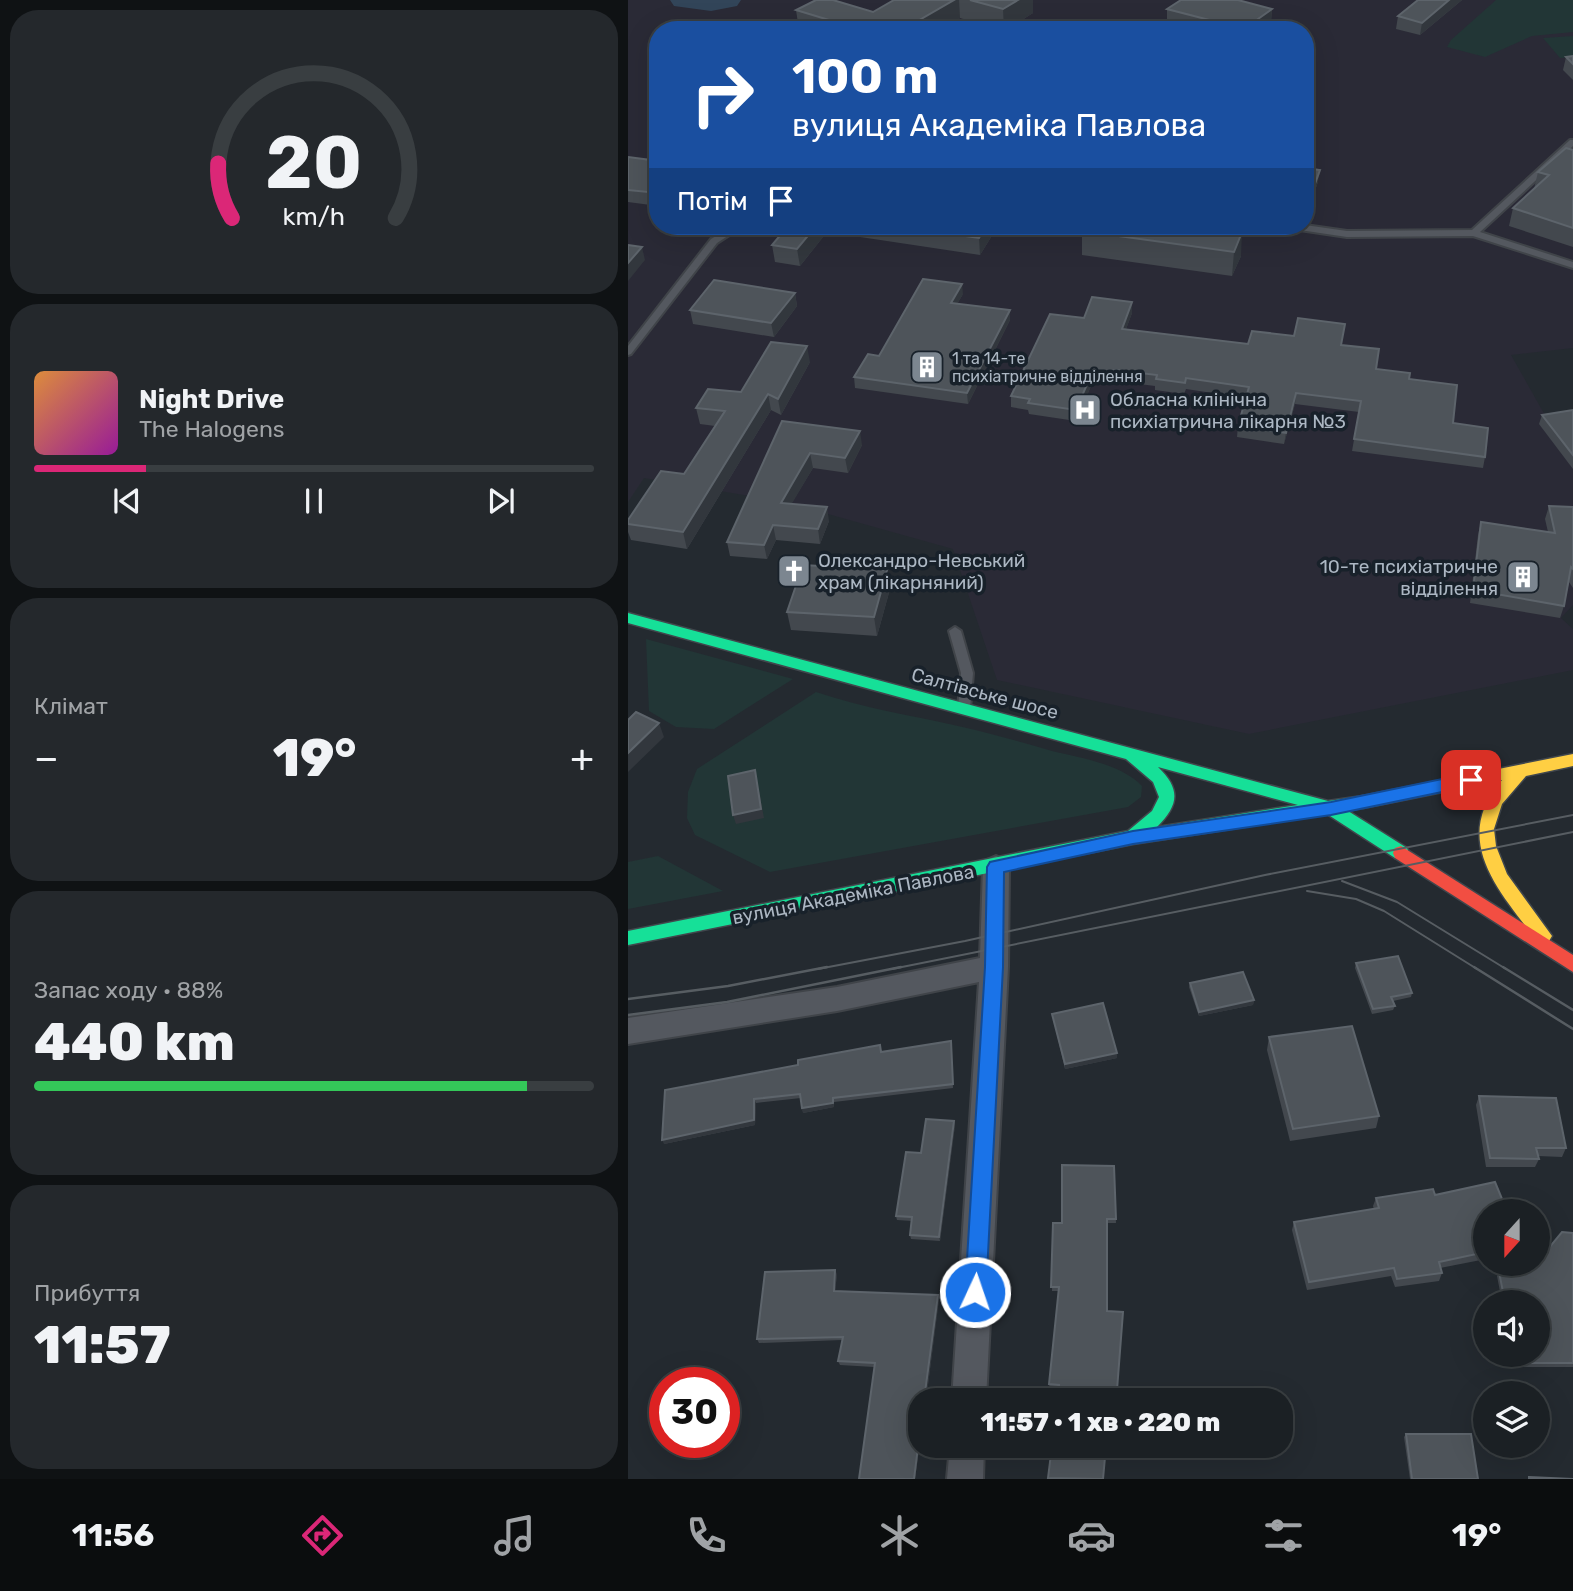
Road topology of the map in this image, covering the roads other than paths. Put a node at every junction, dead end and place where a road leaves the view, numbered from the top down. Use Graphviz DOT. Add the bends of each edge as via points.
graph roads {
  1 [pos="1573,142"];
  2 [pos="1314,229"];
  3 [pos="1474,233"];
  4 [pos="724,235"];
  5 [pos="1573,265"];
  6 [pos="628,352"];
  7 [pos="628,618"];
  8 [pos="955,631"];
  9 [pos="964,709"];
  10 [pos="1128,754"];
  11 [pos="1573,760"];
  12 [pos="1522,769"];
  13 [pos="1331,808"];
  14 [pos="1133,837"];
  15 [pos="996,867"];
  16 [pos="628,938"];
  17 [pos="1554,953"];
  18 [pos="1573,965"];
  19 [pos="994,967"];
  20 [pos="628,1031"];
  21 [pos="970,1388"];
  22 [pos="966,1458"];
  23 [pos="965,1479"];
  1 -- 3 [label="lane"];
  2 -- 3 [label="lane" via="1347,234"];
  3 -- 5 [label="lane"];
  4 -- 6 [label="lane" via="714,241"];
  7 -- 9 [label="main road, Салтівське шосе"];
  8 -- 9 [label="lane" via="967,673"];
  9 -- 10 [label="main road, Салтівське шосе"];
  10 -- 13 [label="main road, Салтівське шосе"];
  10 -- 14 [label="main road" via="1157,773 1169,791 1165,813"];
  11 -- 12 [label="main road, вулиця Академіка Павлова"];
  12 -- 13 [label="main road, вулиця Академіка Павлова"];
  12 -- 17 [label="main road" via="1490,805 1486,843 1499,873"];
  13 -- 14 [label="main road, вулиця Академіка Павлова"];
  13 -- 17 [label="main road"];
  14 -- 15 [label="main road, вулиця Академіка Павлова"];
  15 -- 16 [label="main road, вулиця Академіка Павлова"];
  15 -- 19 [label="street"];
  17 -- 18 [label="main road"];
  19 -- 20 [label="street" via="837,999"];
  19 -- 21 [label="street"];
  22 -- 23 [label="street"];
}
